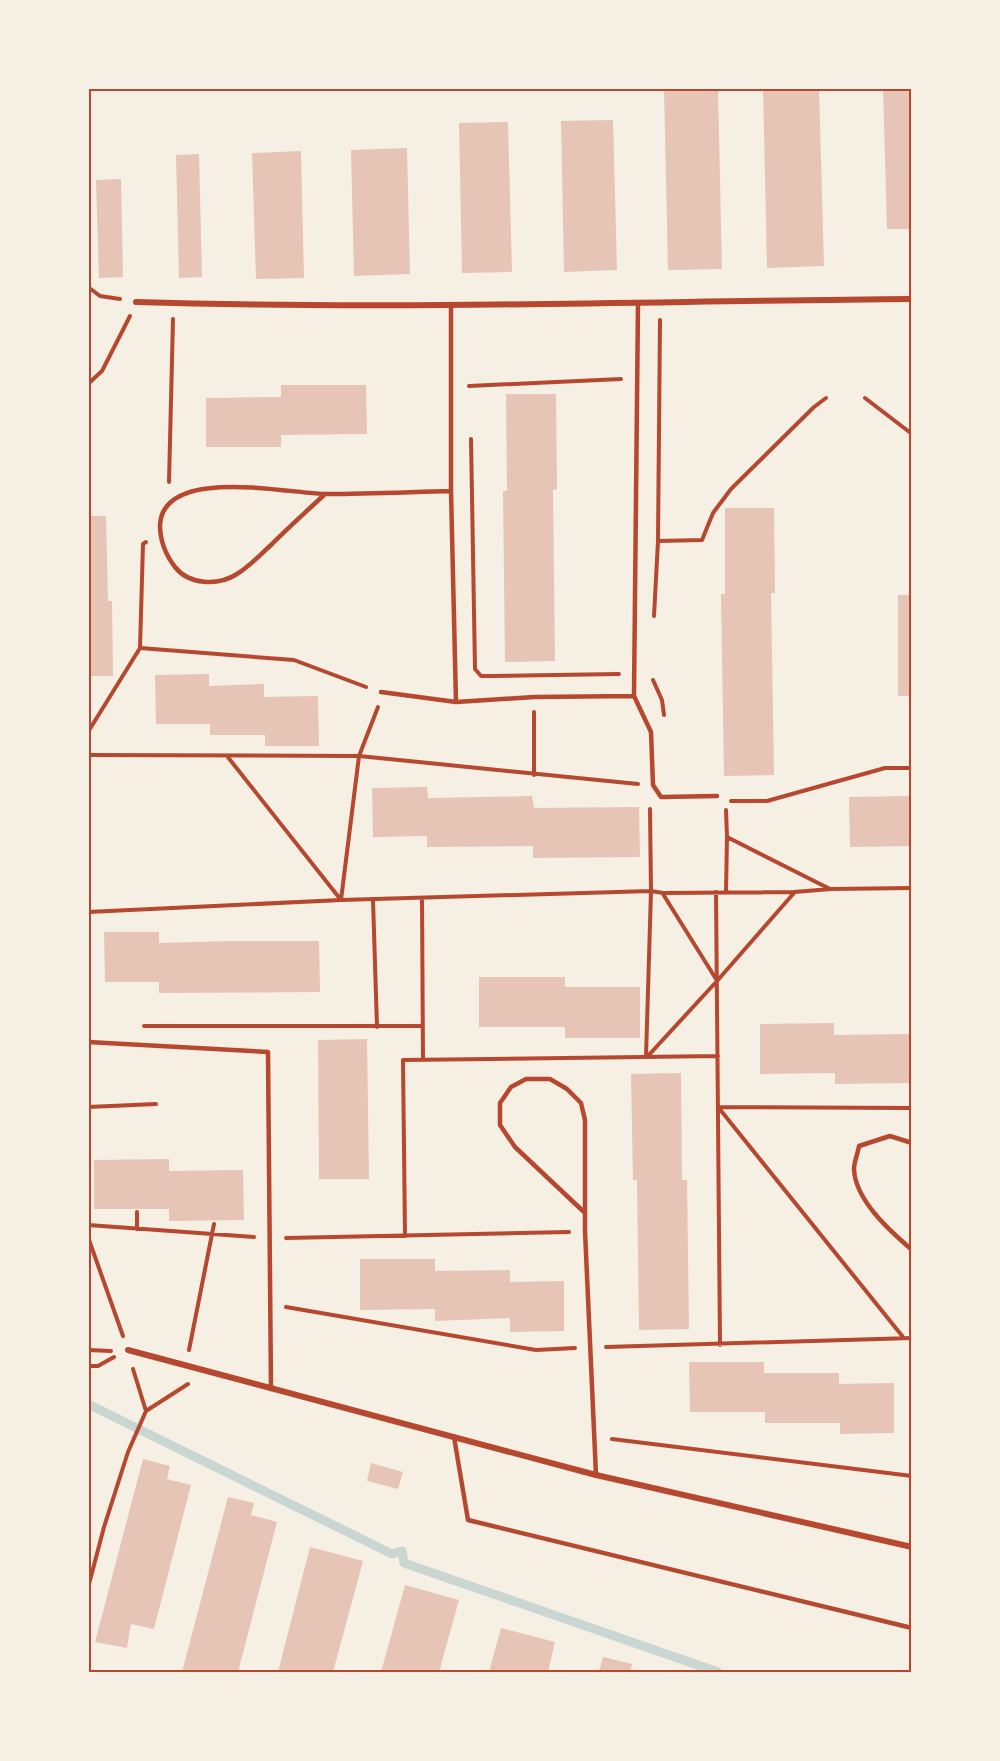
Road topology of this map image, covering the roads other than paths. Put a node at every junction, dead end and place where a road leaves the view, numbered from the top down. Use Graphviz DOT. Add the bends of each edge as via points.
graph roads {
  1 [pos="912,299"];
  2 [pos="638,301"];
  3 [pos="136,302"];
  4 [pos="451,306"];
  5 [pos="451,491"];
  6 [pos="325,494"];
  7 [pos="381,692"];
  8 [pos="634,696"];
  9 [pos="456,702"];
  10 [pos="717,796"];
  11 [pos="88,1042"];
  12 [pos="912,1143"];
  13 [pos="585,1213"];
  14 [pos="912,1250"];
  15 [pos="128,1350"];
  16 [pos="271,1389"];
  17 [pos="454,1437"];
  18 [pos="596,1475"];
  19 [pos="912,1547"];
  20 [pos="912,1628"];
  1 -- 2 [label="street"];
  2 -- 4 [label="street"];
  2 -- 8 [label="lane"];
  3 -- 4 [label="street"];
  4 -- 5 [label="lane"];
  5 -- 6 [label="lane"];
  5 -- 9 [label="lane"];
  6 -- 6 [label="lane" via="235,575 217,581 194,581 181,574 163,548 161,515 168,502 182,495 217,487 254,486"];
  7 -- 9 [label="lane"];
  8 -- 9 [label="lane"];
  8 -- 10 [label="lane" via="651,732 651,785 661,797"];
  11 -- 16 [label="lane" via="267,1052"];
  12 -- 14 [label="lane" via="890,1136 860,1146 854,1168 858,1191 886,1228"];
  13 -- 13 [label="lane" via="585,1120 581,1103 550,1079 526,1079 511,1087 500,1103 500,1125 515,1147"];
  13 -- 18 [label="lane"];
  15 -- 16 [label="street"];
  16 -- 17 [label="street"];
  17 -- 18 [label="street"];
  17 -- 20 [label="lane" via="468,1520"];
  18 -- 19 [label="street"];
}
